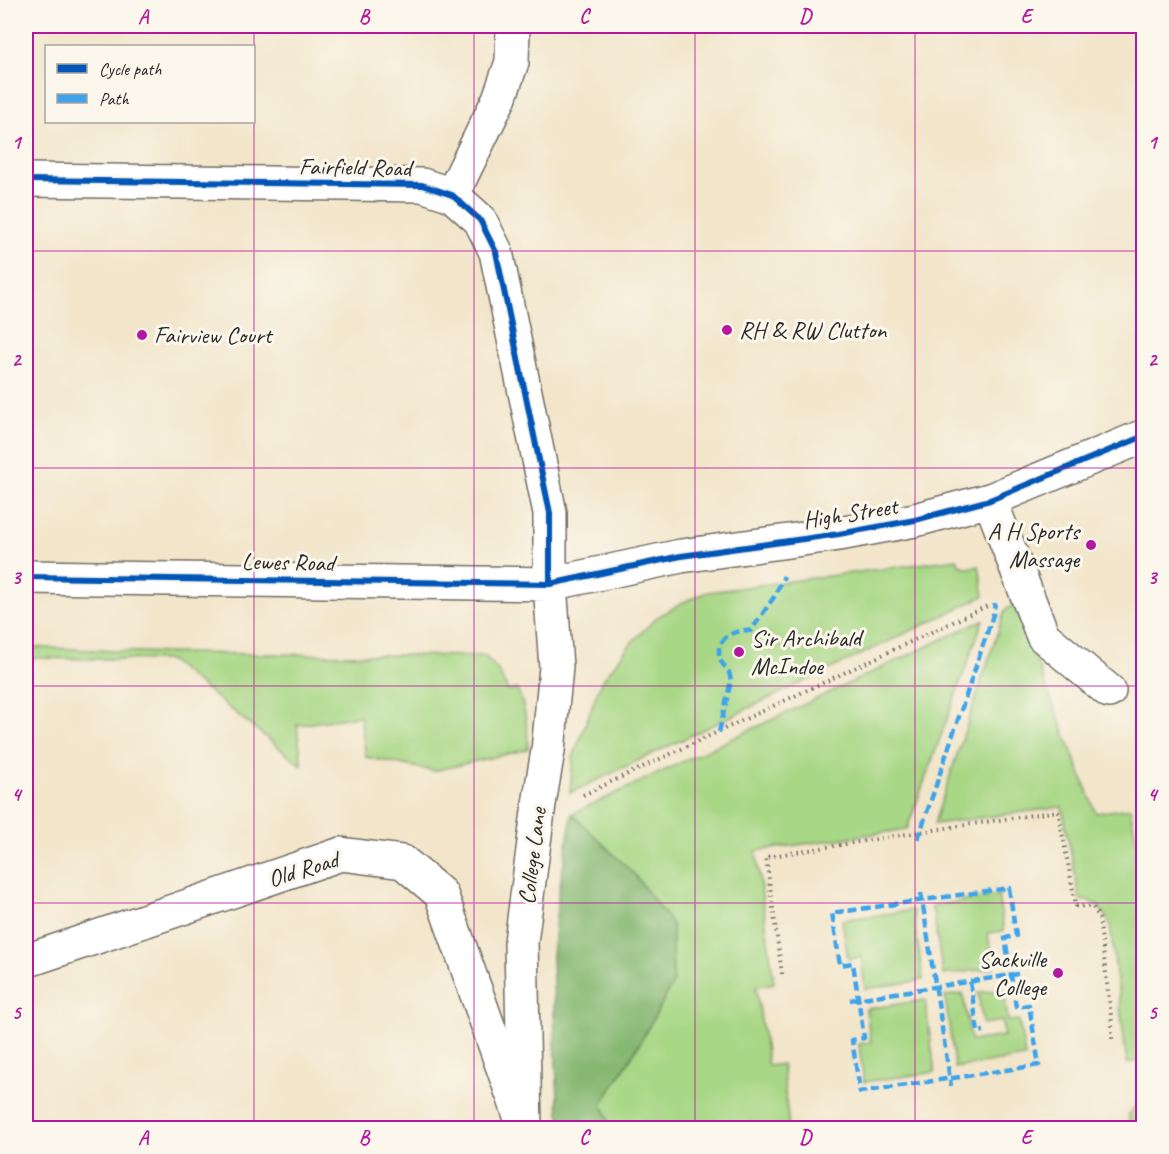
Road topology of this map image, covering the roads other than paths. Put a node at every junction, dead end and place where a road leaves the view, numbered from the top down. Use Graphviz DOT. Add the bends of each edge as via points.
graph roads {
  1 [pos="513,26"];
  2 [pos="26,180"];
  3 [pos="452,195"];
  4 [pos="1143,436"];
  5 [pos="990,500"];
  6 [pos="26,577"];
  7 [pos="550,584"];
  8 [pos="1108,691"];
  9 [pos="26,961"];
  10 [pos="525,1128"];
  1 -- 3 [label="street" via="512,62 499,99"];
  2 -- 3 [label="street, Fairfield Road" via="422,185"];
  3 -- 7 [label="street, Fairfield Road" via="480,220 496,252 550,513"];
  4 -- 5 [label="street, High Street"];
  5 -- 7 [label="street, High Street" via="915,520 681,556"];
  5 -- 8 [label="street" via="1043,636"];
  6 -- 7 [label="street, Lewes Road"];
  7 -- 10 [label="street, College Lane" via="556,667 521,942"];
  9 -- 10 [label="street, Old Road" via="341,855 403,862 441,894"];
}
